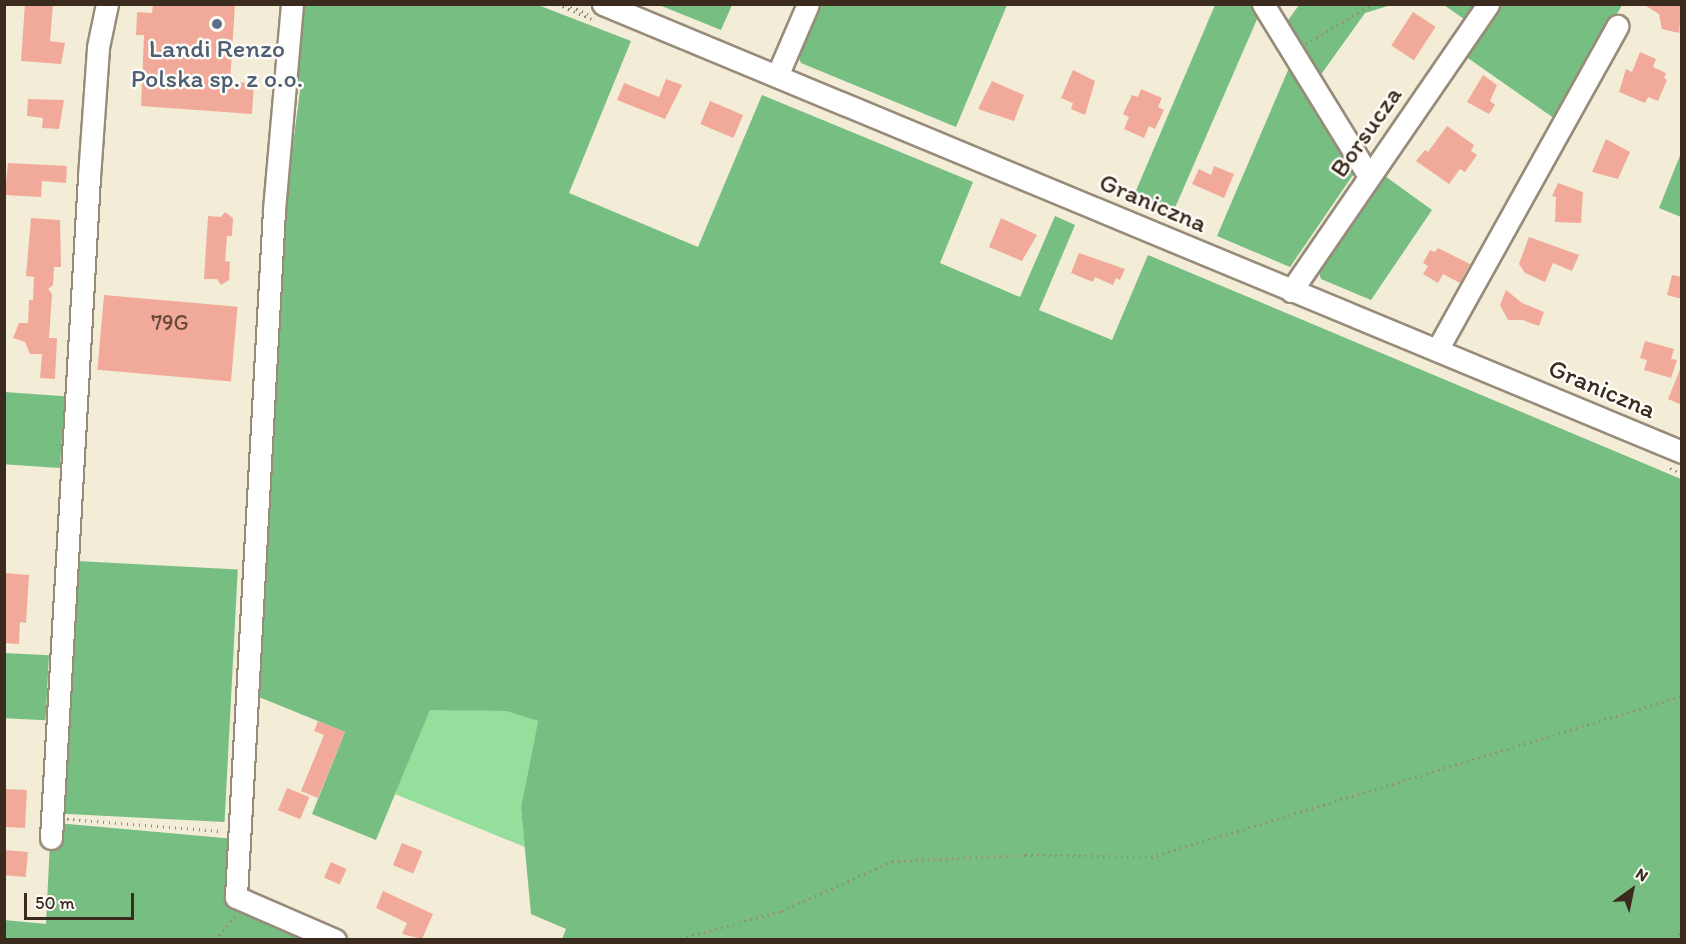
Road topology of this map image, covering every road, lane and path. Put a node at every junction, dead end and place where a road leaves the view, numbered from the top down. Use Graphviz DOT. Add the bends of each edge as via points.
graph roads {
  1 [pos="107,4"];
  2 [pos="291,4"];
  3 [pos="603,4"];
  4 [pos="808,4"];
  5 [pos="1263,4"];
  6 [pos="1372,4"];
  7 [pos="1488,4"];
  8 [pos="1617,26"];
  9 [pos="1292,52"];
  10 [pos="777,76"];
  11 [pos="1368,175"];
  12 [pos="1291,291"];
  13 [pos="1437,350"];
  14 [pos="1682,452"];
  15 [pos="1682,696"];
  16 [pos="51,828"];
  17 [pos="239,833"];
  18 [pos="236,897"];
  19 [pos="1682,929"];
  20 [pos="215,939"];
  21 [pos="335,939"];
  22 [pos="675,939"];
  23 [pos="1677,939"];
  1 -- 16 [label="street" via="98,47 89,177"];
  2 -- 17 [label="street" via="274,210 266,415"];
  3 -- 10 [label="street, Graniczna"];
  4 -- 10 [label="street"];
  5 -- 9 [label="street"];
  6 -- 9 [label="path"];
  7 -- 11 [label="street, Borsucza"];
  8 -- 13 [label="street"];
  9 -- 11 [label="street"];
  10 -- 12 [label="street, Graniczna"];
  11 -- 12 [label="street, Borsucza"];
  12 -- 13 [label="street, Graniczna"];
  13 -- 14 [label="street, Graniczna"];
  15 -- 22 [label="path" via="1151,857 1025,855 892,861 782,910"];
  16 -- 17 [label="path"];
  17 -- 18 [label="street"];
  18 -- 20 [label="path" via="235,917"];
  18 -- 21 [label="street"];
  19 -- 23 [label="path"];
}
